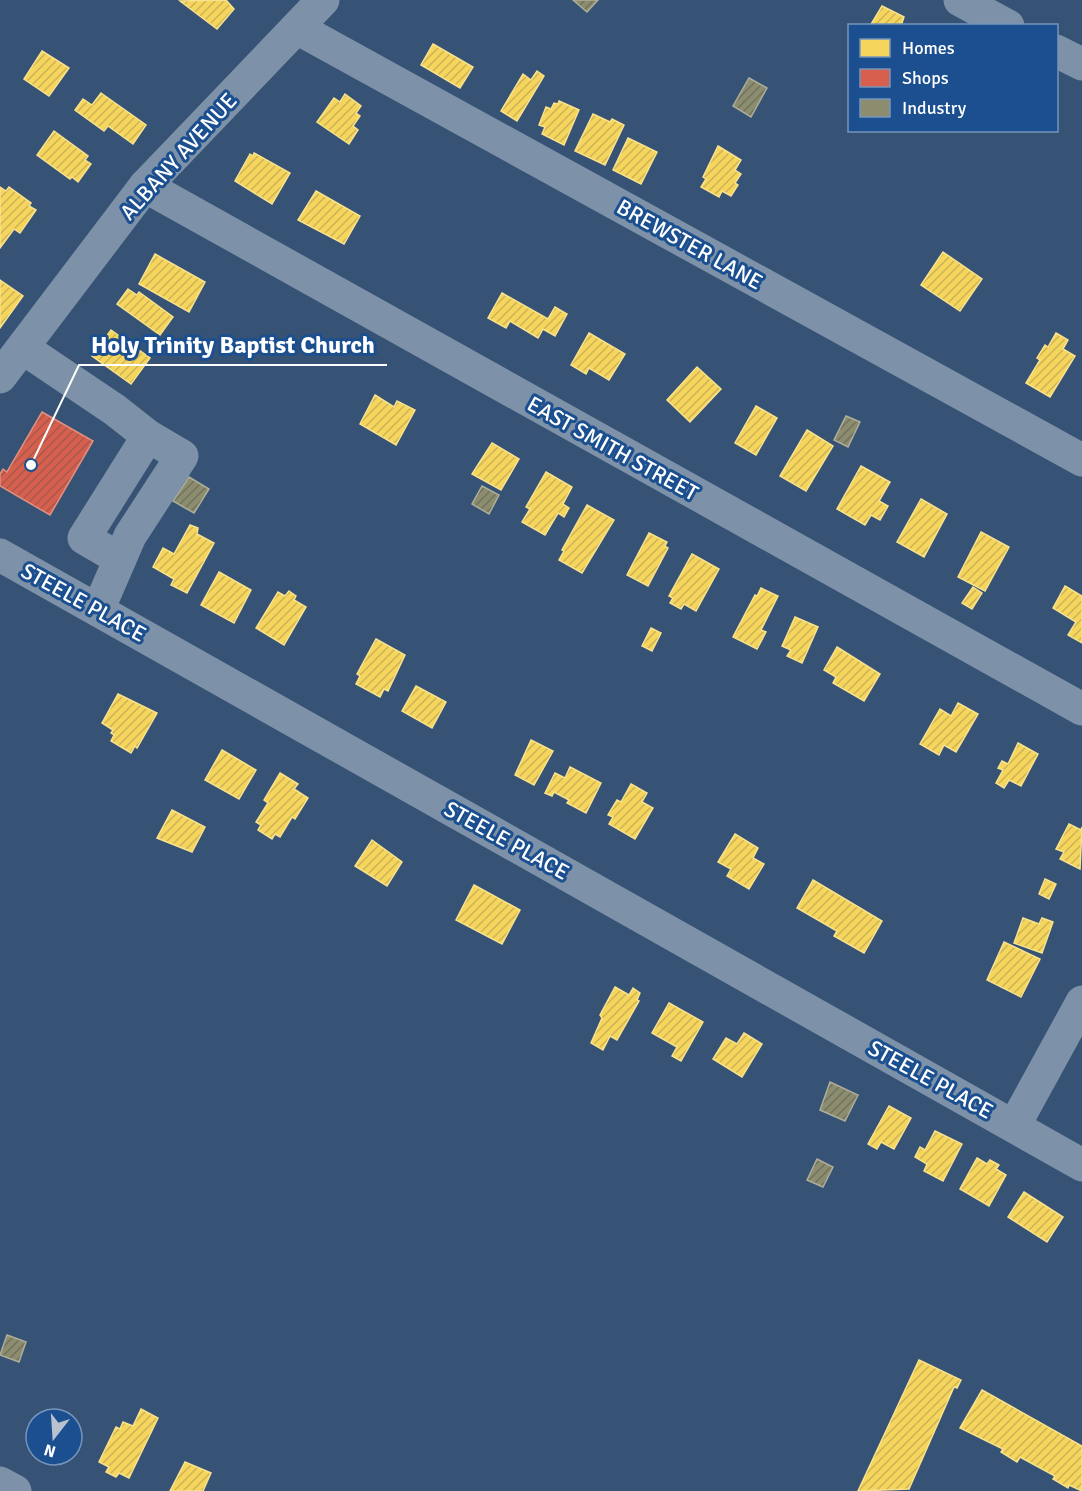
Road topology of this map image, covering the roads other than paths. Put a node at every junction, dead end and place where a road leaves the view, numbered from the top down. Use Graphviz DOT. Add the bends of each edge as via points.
graph roads {
  1 [pos="322,0"];
  2 [pos="960,0"];
  3 [pos="1004,24"];
  4 [pos="297,28"];
  5 [pos="1058,52"];
  6 [pos="1082,64"];
  7 [pos="145,186"];
  8 [pos="22,348"];
  9 [pos="0,377"];
  10 [pos="1082,460"];
  11 [pos="0,555"];
  12 [pos="99,610"];
  13 [pos="1082,709"];
  14 [pos="1082,1002"];
  15 [pos="1014,1126"];
  16 [pos="1082,1165"];
  17 [pos="0,1483"];
  18 [pos="15,1491"];
  1 -- 4 [label="street, ALBANY AVENUE"];
  2 -- 3 [label="street"];
  4 -- 7 [label="street, ALBANY AVENUE"];
  4 -- 10 [label="street, BREWSTER LANE"];
  5 -- 6 [label="street"];
  7 -- 8 [label="street, ALBANY AVENUE"];
  7 -- 13 [label="street, EAST SMITH STREET"];
  8 -- 9 [label="street, ALBANY AVENUE"];
  8 -- 12 [label="street" via="182,456 130,536"];
  11 -- 12 [label="street, STEELE PLACE"];
  12 -- 15 [label="street, STEELE PLACE"];
  14 -- 15 [label="street"];
  15 -- 16 [label="street, STEELE PLACE"];
  17 -- 18 [label="street"];
}
